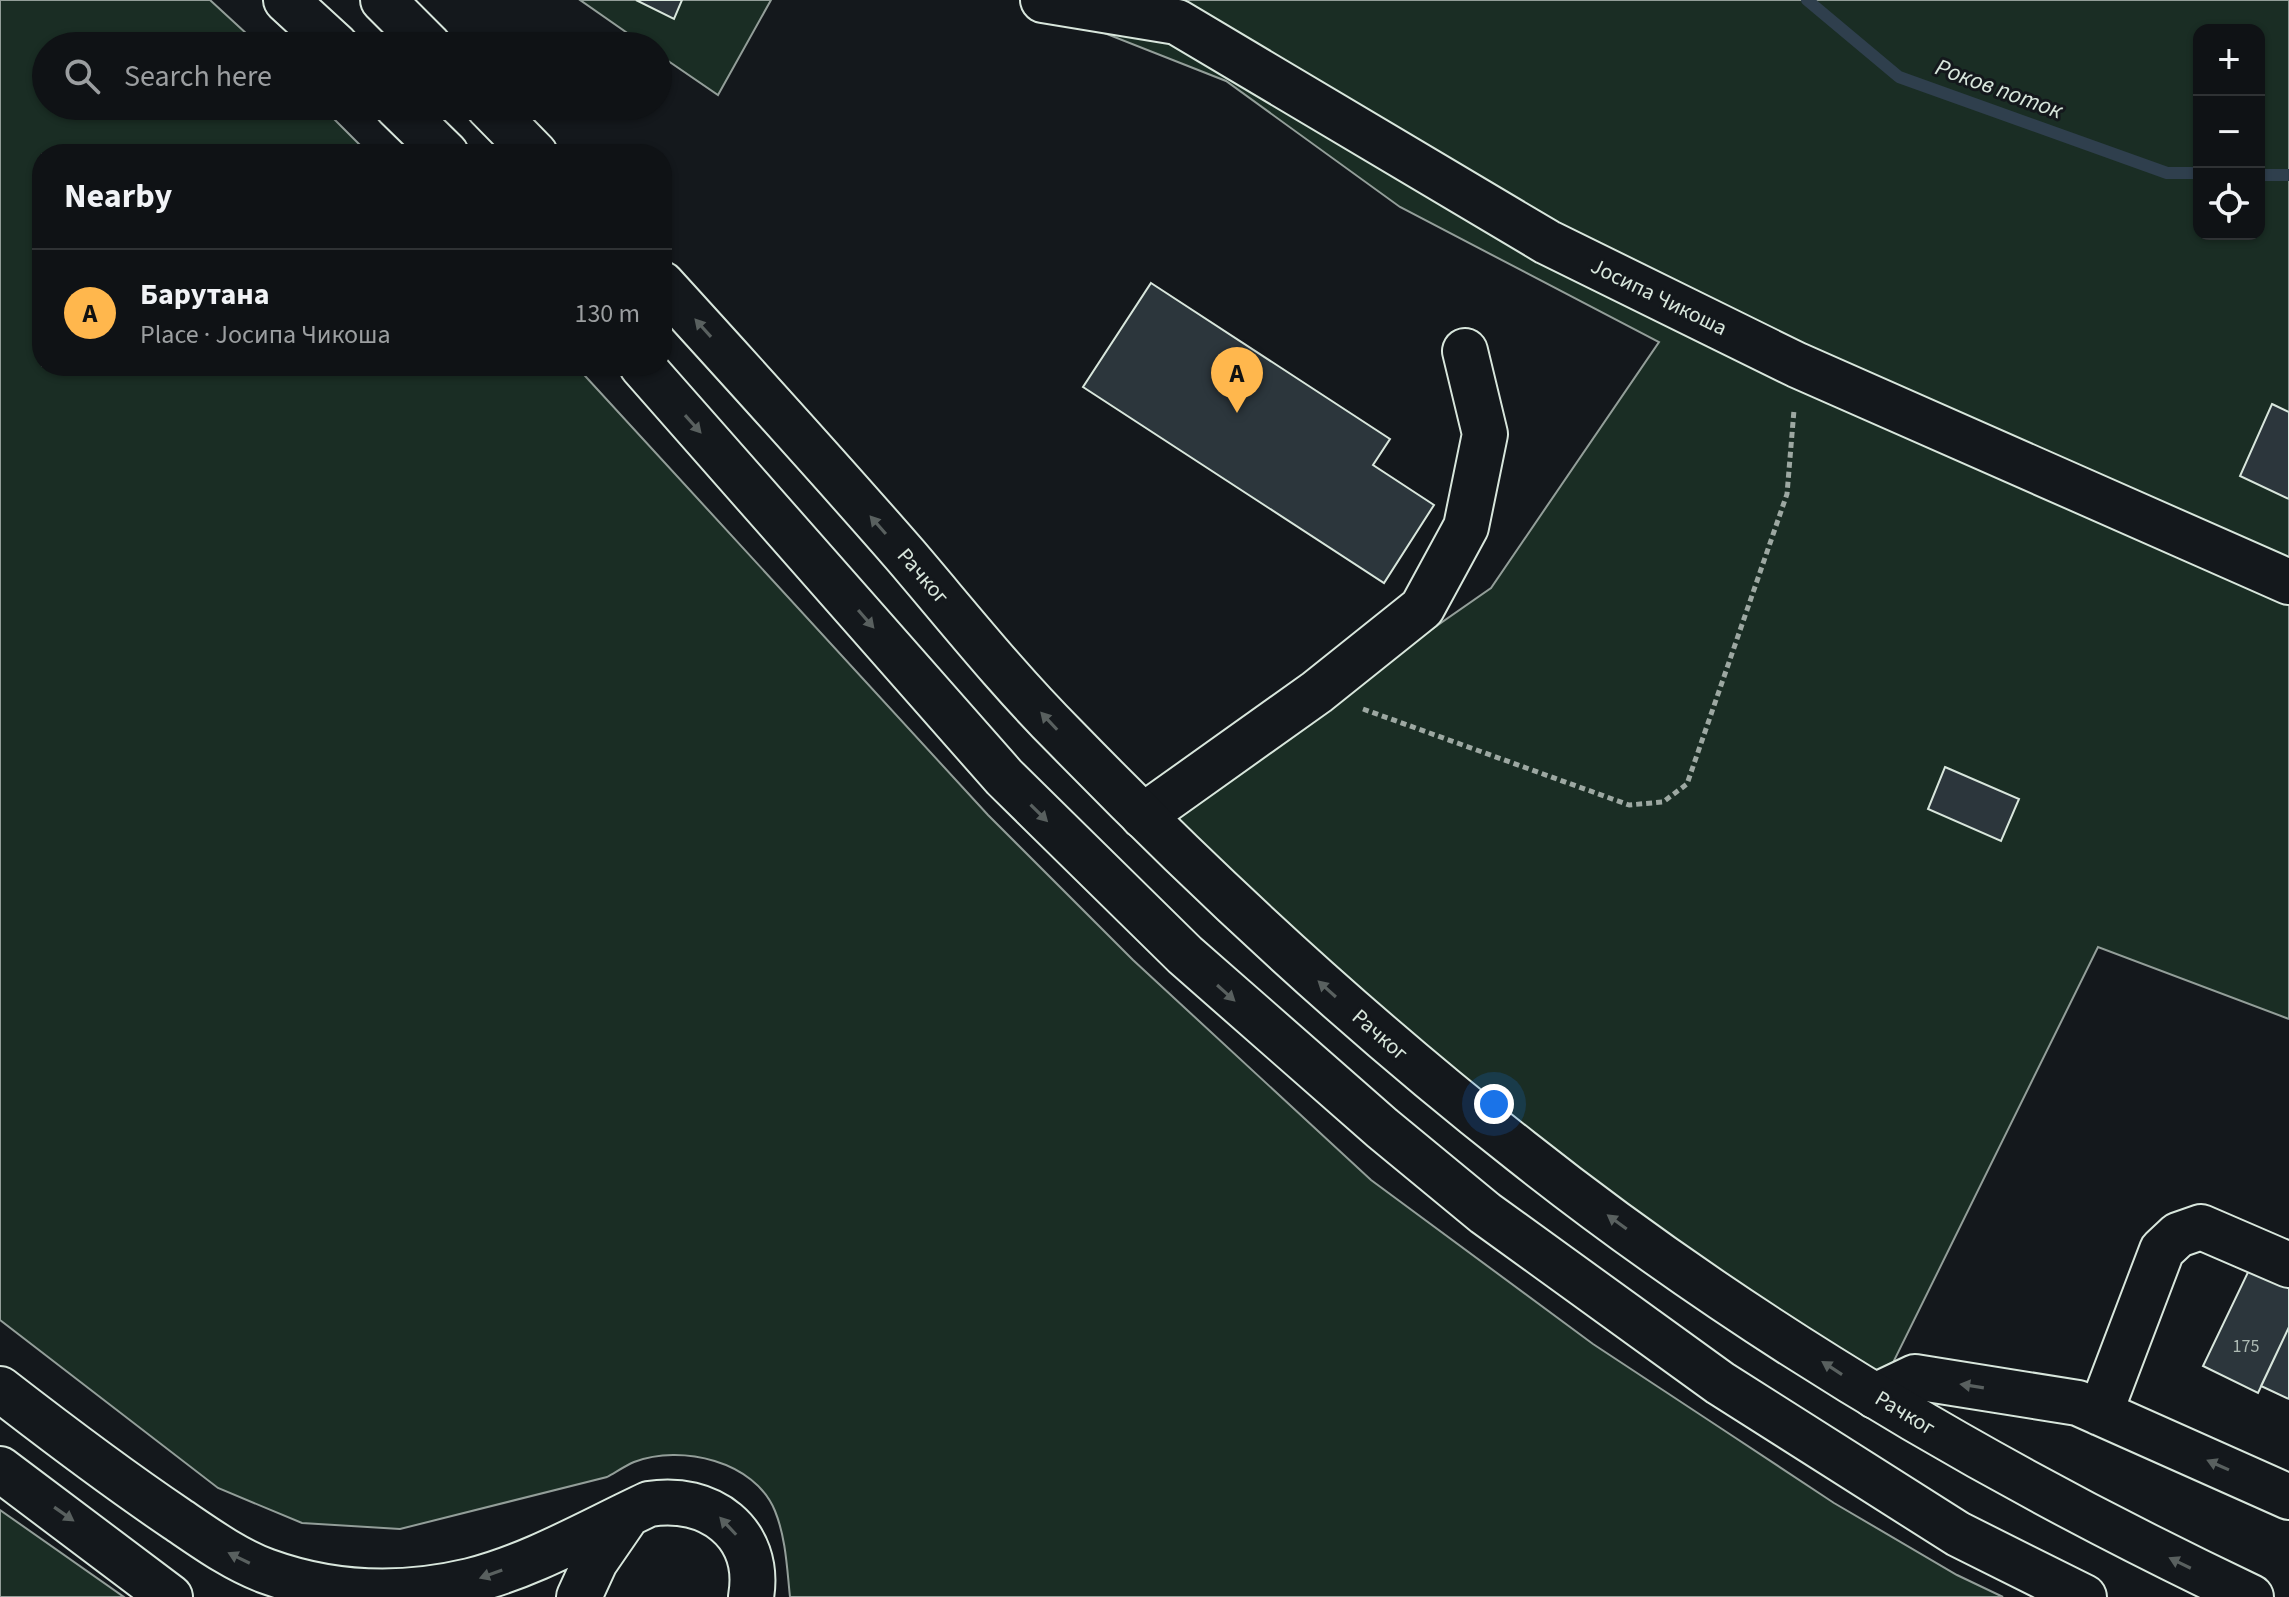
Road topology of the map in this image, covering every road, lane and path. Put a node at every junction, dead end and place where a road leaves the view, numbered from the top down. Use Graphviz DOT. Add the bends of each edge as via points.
graph roads {
  1 [pos="286,0"];
  2 [pos="383,0"];
  3 [pos="1043,0"];
  4 [pos="321,32"];
  5 [pos="415,32"];
  6 [pos="411,120"];
  7 [pos="502,120"];
  8 [pos="436,144"];
  9 [pos="525,144"];
  10 [pos="672,295"];
  11 [pos="1465,351"];
  12 [pos="1797,365"];
  13 [pos="651,376"];
  14 [pos="2289,582"];
  15 [pos="1317,692"];
  16 [pos="1143,816"];
  17 [pos="2289,1265"];
  18 [pos="0,1389"];
  19 [pos="1875,1396"];
  20 [pos="2100,1413"];
  21 [pos="0,1469"];
  22 [pos="2289,1497"];
  23 [pos="628,1514"];
  24 [pos="170,1597"];
  25 [pos="579,1597"];
  26 [pos="751,1597"];
  27 [pos="2084,1597"];
  28 [pos="2251,1597"];
  1 -- 4 [label="main road"];
  2 -- 5 [label="main road"];
  3 -- 12 [label="main road, Јосипа Чикоша" via="1177,22 1547,242"];
  6 -- 8 [label="main road"];
  7 -- 9 [label="main road"];
  16 -- 10 [label="main road, Рачког, one-way" via="1018,687"];
  11 -- 15 [label="main road" via="1485,434 1466,527 1422,608"];
  12 -- 14 [label="main road, Јосипа Чикоша"];
  12 -- 15 [label="path" via="1787,494 1687,784 1663,802 1629,805"];
  13 -- 27 [label="main road, one-way" via="1004,777 1185,955 1382,1128 1498,1223 1720,1383 1958,1534"];
  15 -- 16 [label="main road"];
  19 -- 16 [label="main road, Рачког, one-way" via="1639,1239 1524,1154 1329,990"];
  17 -- 20 [label="main road" via="2201,1227 2178,1235 2162,1250"];
  23 -- 18 [label="main road, one-way" via="473,1580 391,1593 321,1587 266,1571 225,1551 104,1470"];
  20 -- 19 [label="main road, one-way" via="2078,1403 1915,1377"];
  28 -- 19 [label="main road, Рачког, one-way" via="2007,1474"];
  22 -- 20 [label="main road, one-way"];
  21 -- 24 [label="main road, one-way"];
  23 -- 25 [label="main road" via="595,1562"];
  26 -- 23 [label="main road, one-way" via="745,1548 719,1516 670,1501"];
}
